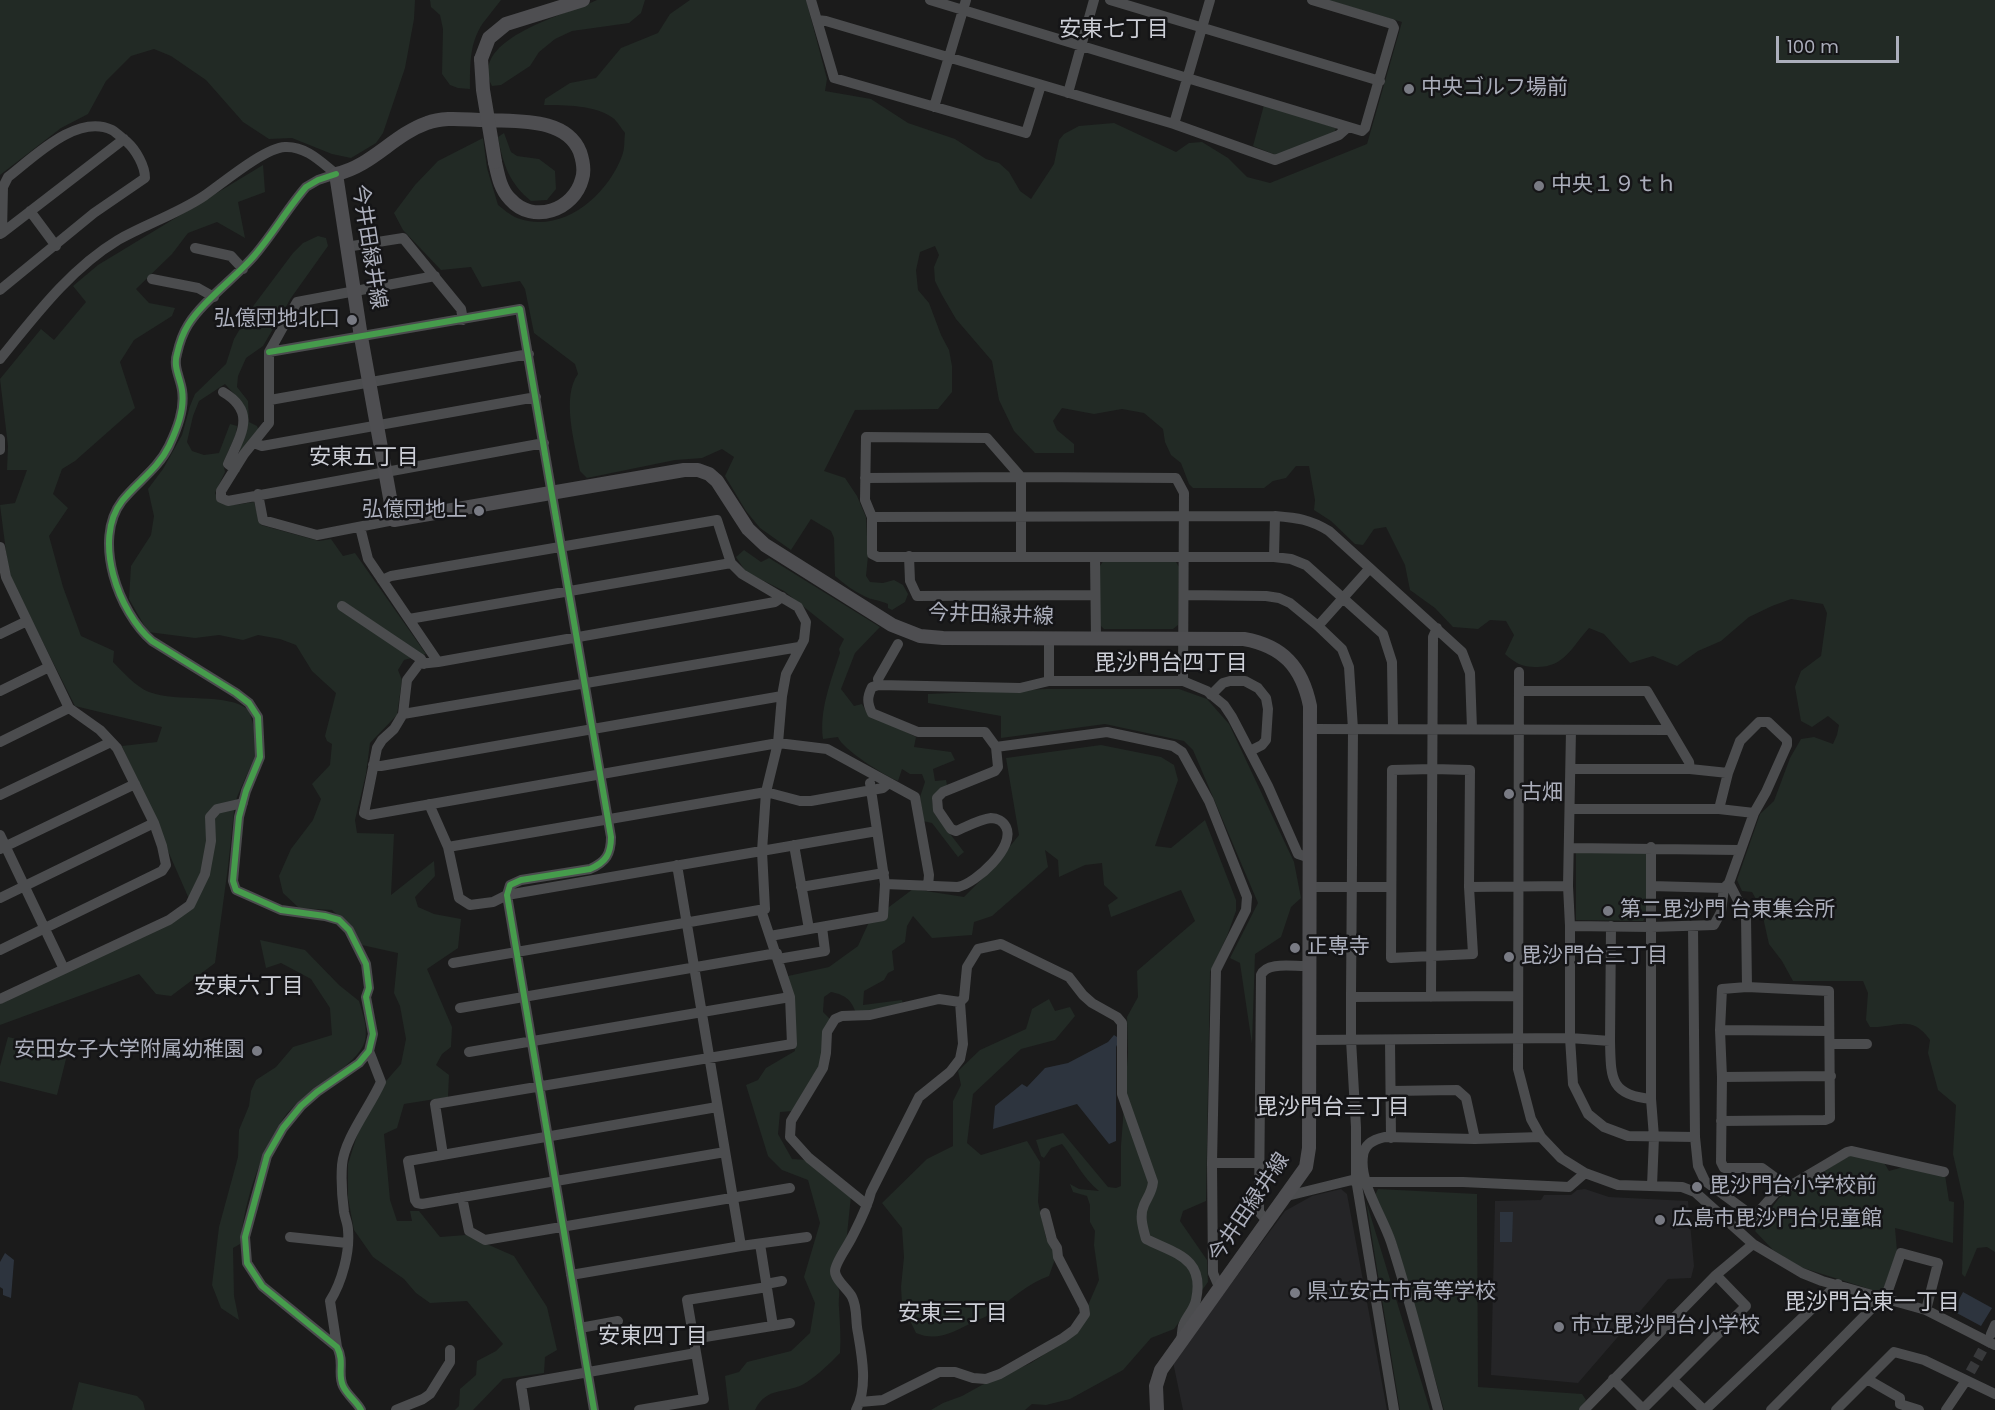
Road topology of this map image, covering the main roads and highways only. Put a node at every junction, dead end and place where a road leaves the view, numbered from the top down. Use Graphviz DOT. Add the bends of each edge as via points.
graph roads {
  1 [pos="582,0"];
  2 [pos="1157,1410"];
  1 -- 2 [label="main road, 今井田緑井線, bridge" via="506,24 489,38 481,58 483,90 495,162 502,189 510,200 530,211 562,207 578,191 584,167 577,146 568,135 542,124 519,122 447,119 428,122 406,132 358,167 336,174 394,520 698,470 717,481 748,529 765,545 865,609 920,636 1244,639 1271,647 1286,658 1306,687 1310,706 1306,1167 1161,1371 1156,1386"];
}
